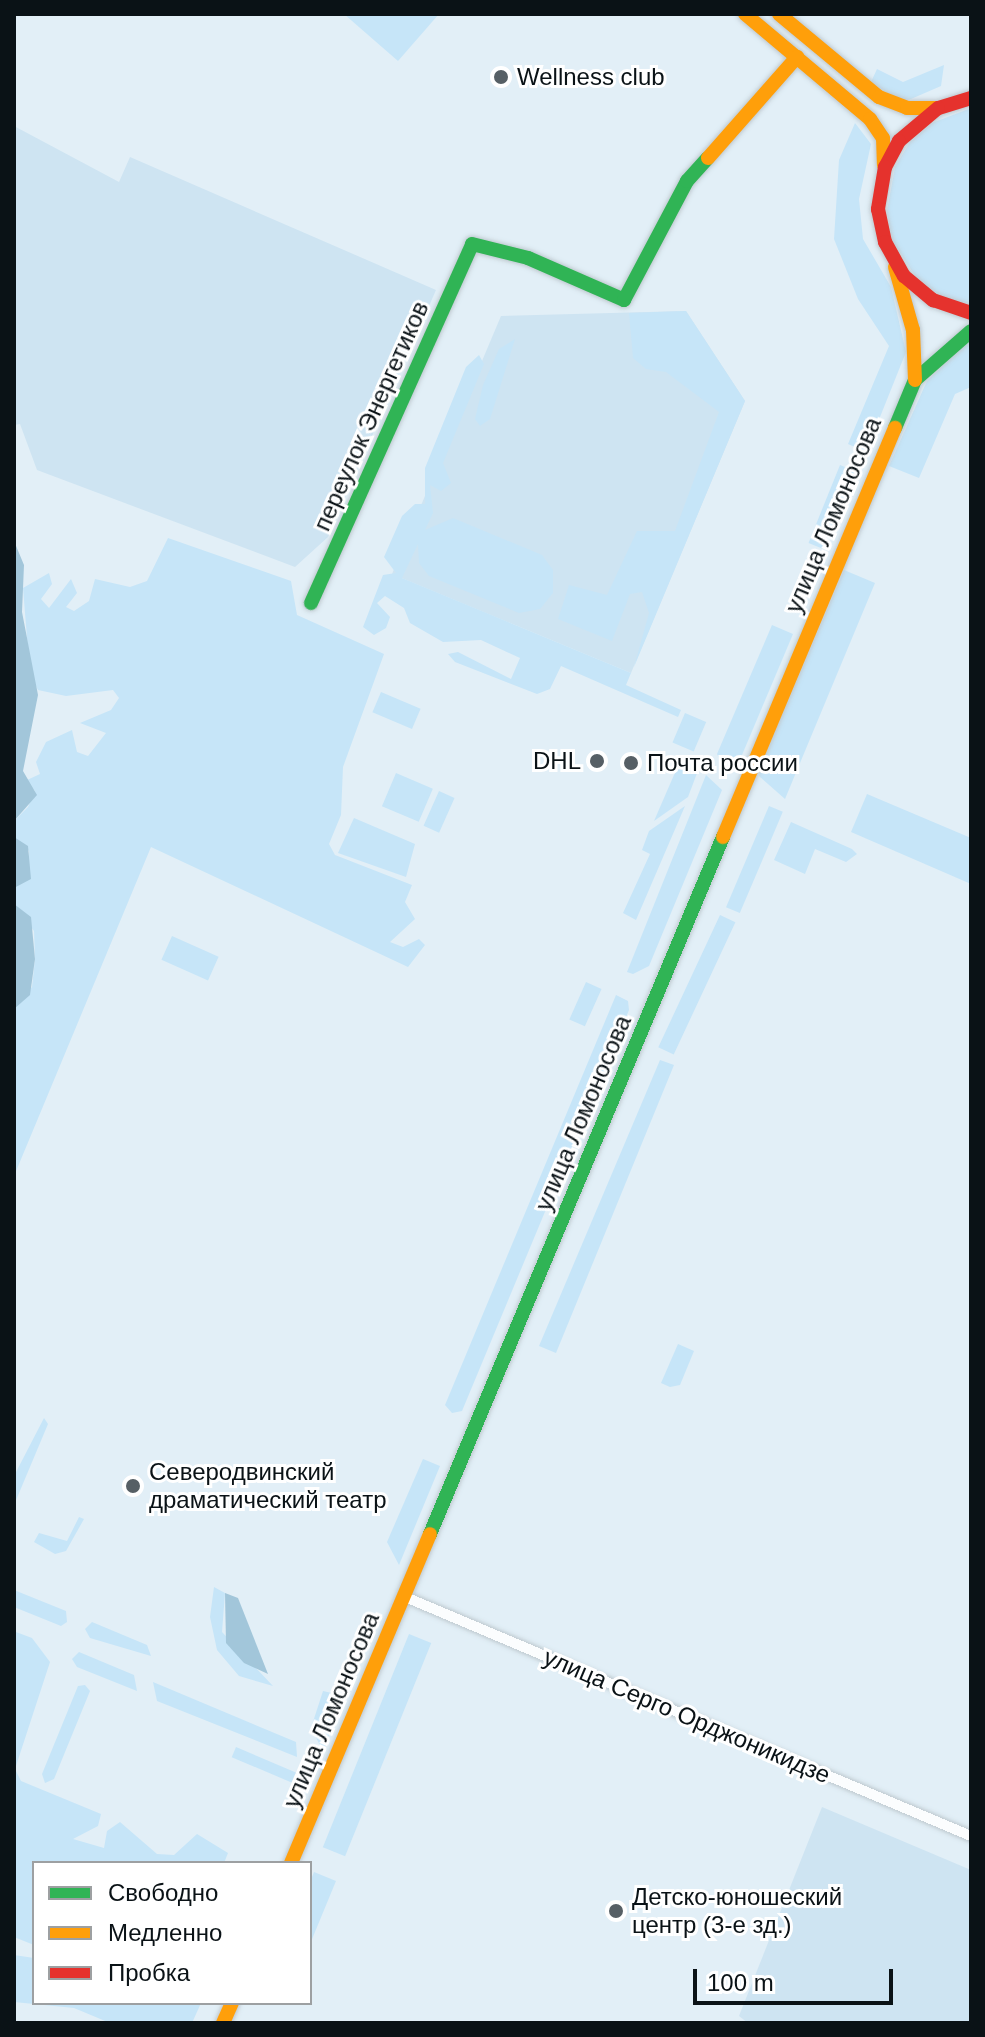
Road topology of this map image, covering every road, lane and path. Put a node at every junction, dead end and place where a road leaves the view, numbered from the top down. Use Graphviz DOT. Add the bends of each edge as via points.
graph roads {
  1 [pos="745,14"];
  2 [pos="779,14"];
  3 [pos="811,41"];
  4 [pos="797,57"];
  5 [pos="971,98"];
  6 [pos="938,108"];
  7 [pos="882,179"];
  8 [pos="893,259"];
  9 [pos="971,313"];
  10 [pos="971,331"];
  11 [pos="915,380"];
  12 [pos="311,603"];
  13 [pos="403,1596"];
  14 [pos="971,1836"];
  15 [pos="292,1861"];
  1 -- 4 [label="main road"];
  2 -- 3 [label="main road"];
  3 -- 4 [label="main road"];
  3 -- 6 [label="main road" via="879,97 907,108"];
  4 -- 7 [label="main road" via="877,128 885,146"];
  4 -- 12 [label="main road, переулок Энергетиков" via="687,181 624,300 528,258 472,244"];
  5 -- 6 [label="main road"];
  6 -- 7 [label="main road" via="899,141"];
  7 -- 8 [label="main road" via="880,221"];
  8 -- 9 [label="main road" via="933,300"];
  8 -- 11 [label="main road" via="913,330"];
  10 -- 11 [label="main road"];
  11 -- 13 [label="main road, улица Ломоносова"];
  13 -- 14 [label="street, улица Серго Орджоникидзе"];
  13 -- 15 [label="main road, улица Ломоносова"];
}
